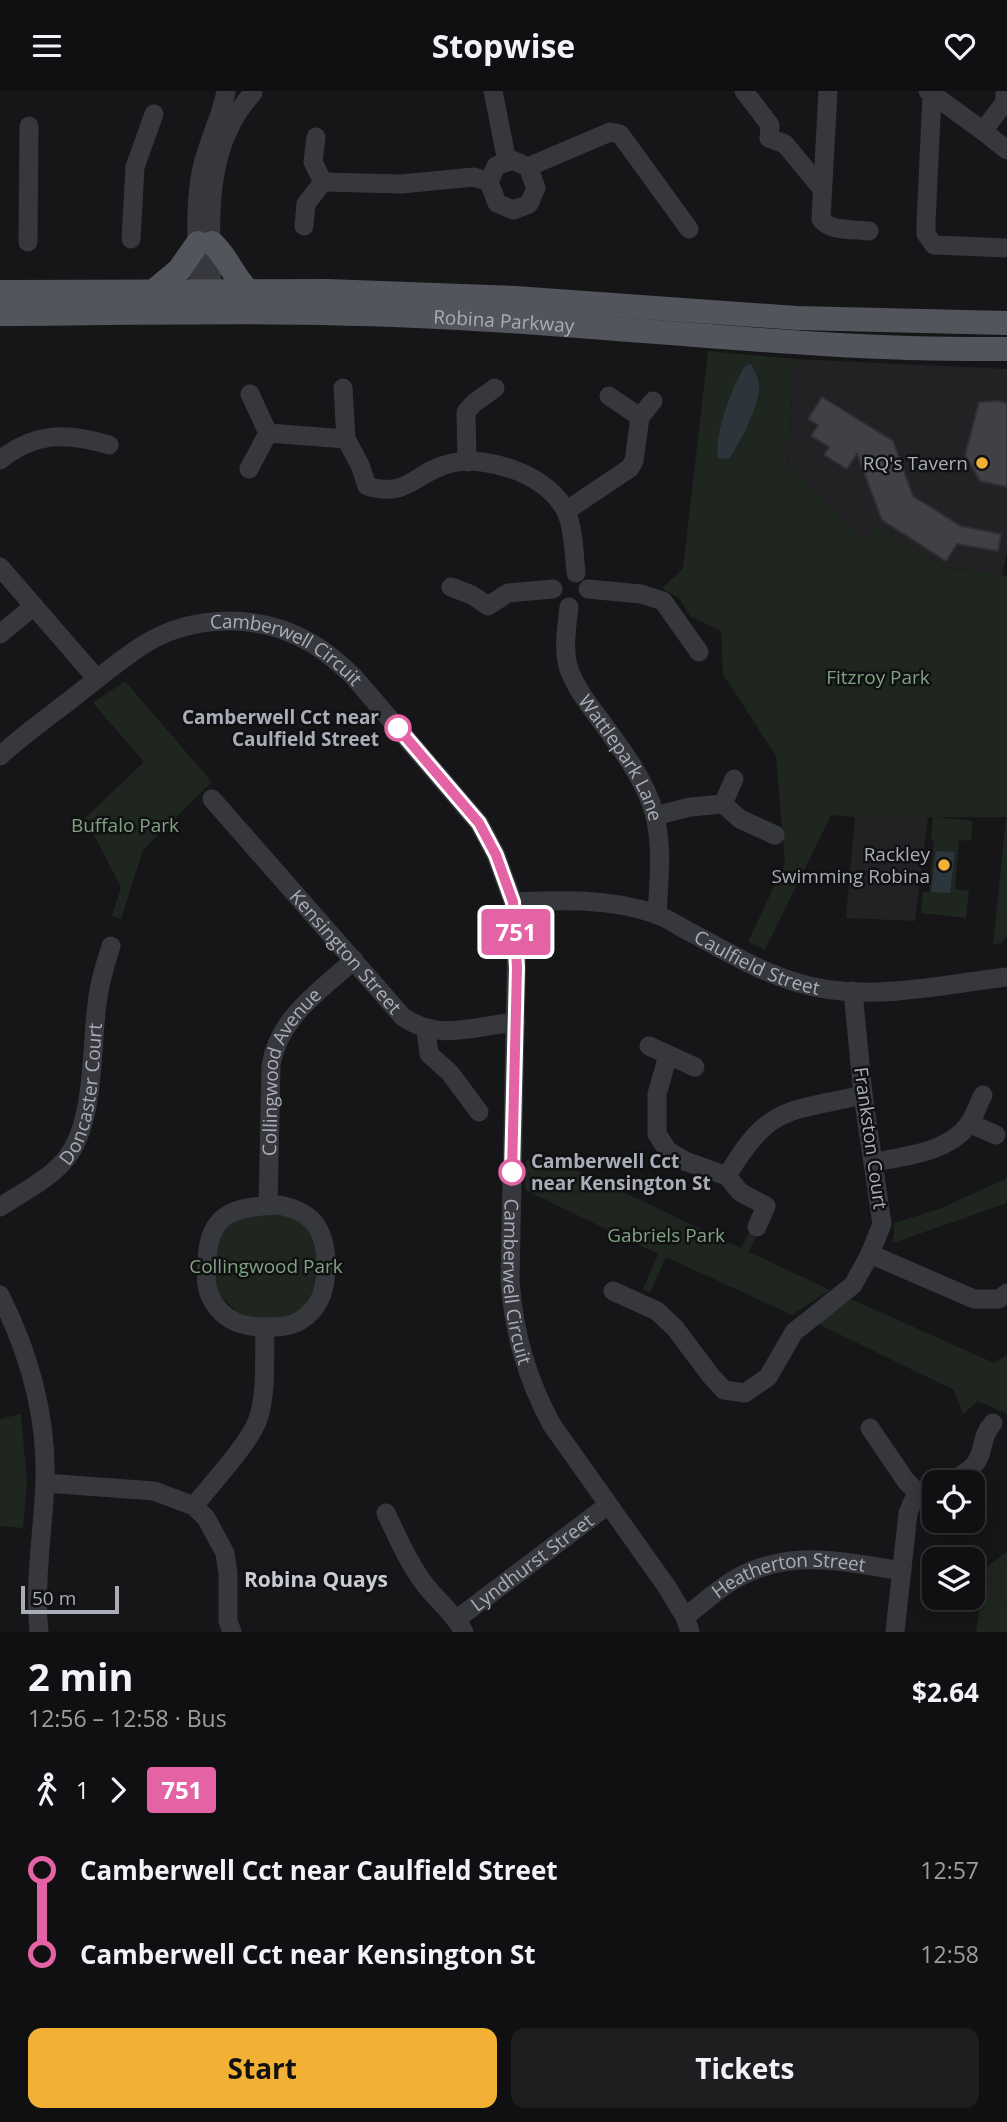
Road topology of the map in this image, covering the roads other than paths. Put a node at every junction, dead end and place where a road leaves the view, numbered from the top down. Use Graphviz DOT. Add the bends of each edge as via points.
graph roads {
  1 [pos="226,91"];
  2 [pos="493,91"];
  3 [pos="744,91"];
  4 [pos="828,91"];
  5 [pos="1005,91"];
  6 [pos="250,92"];
  7 [pos="930,93"];
  8 [pos="154,114"];
  9 [pos="29,126"];
  10 [pos="983,131"];
  11 [pos="316,137"];
  12 [pos="1007,150"];
  13 [pos="507,162"];
  14 [pos="528,167"];
  15 [pos="323,182"];
  16 [pos="489,182"];
  17 [pos="822,189"];
  18 [pos="304,226"];
  19 [pos="689,229"];
  20 [pos="869,231"];
  21 [pos="131,239"];
  22 [pos="28,242"];
  23 [pos="205,243"];
  24 [pos="1007,247"];
  25 [pos="155,290"];
  26 [pos="247,290"];
  27 [pos="0,292"];
  28 [pos="205,302"];
  29 [pos="0,314"];
  30 [pos="1007,323"];
  31 [pos="1007,349"];
  32 [pos="343,388"];
  33 [pos="495,388"];
  34 [pos="250,394"];
  35 [pos="610,396"];
  36 [pos="653,401"];
  37 [pos="640,417"];
  38 [pos="268,433"];
  39 [pos="346,439"];
  40 [pos="109,445"];
  41 [pos="0,460"];
  42 [pos="467,463"];
  43 [pos="249,469"];
  44 [pos="566,512"];
  45 [pos="0,567"];
  46 [pos="576,573"];
  47 [pos="451,587"];
  48 [pos="553,589"];
  49 [pos="588,589"];
  50 [pos="34,605"];
  51 [pos="569,607"];
  52 [pos="0,634"];
  53 [pos="699,652"];
  54 [pos="97,679"];
  55 [pos="0,756"];
  56 [pos="734,779"];
  57 [pos="212,799"];
  58 [pos="723,804"];
  59 [pos="655,816"];
  60 [pos="775,835"];
  61 [pos="513,902"];
  62 [pos="657,915"];
  63 [pos="111,946"];
  64 [pos="354,960"];
  65 [pos="1007,977"];
  66 [pos="853,991"];
  67 [pos="516,1023"];
  68 [pos="426,1030"];
  69 [pos="649,1046"];
  70 [pos="668,1056"];
  71 [pos="695,1067"];
  72 [pos="863,1095"];
  73 [pos="983,1095"];
  74 [pos="479,1112"];
  75 [pos="969,1123"];
  76 [pos="996,1135"];
  77 [pos="875,1162"];
  78 [pos="727,1176"];
  79 [pos="268,1206"];
  80 [pos="0,1207"];
  81 [pos="757,1227"];
  82 [pos="870,1254"];
  83 [pos="613,1291"];
  84 [pos="1007,1293"];
  85 [pos="0,1295"];
  86 [pos="265,1327"];
  87 [pos="993,1423"];
  88 [pos="870,1428"];
  89 [pos="967,1470"];
  90 [pos="45,1483"];
  91 [pos="922,1488"];
  92 [pos="922,1495"];
  93 [pos="608,1505"];
  94 [pos="194,1506"];
  95 [pos="386,1513"];
  96 [pos="902,1571"];
  97 [pos="687,1624"];
  98 [pos="461,1625"];
  99 [pos="38,1632"];
  100 [pos="232,1632"];
  101 [pos="895,1632"];
  1 -- 23 [label="street" via="200,177"];
  2 -- 13 [label="street"];
  3 -- 17 [label="street" via="770,125 769,138 785,144"];
  4 -- 17 [label="street"];
  5 -- 10 [label="street" via="1005,102"];
  6 -- 23 [label="street" via="232,118 216,163"];
  7 -- 10 [label="street"];
  7 -- 24 [label="street" via="929,239 934,245"];
  8 -- 21 [label="street" via="135,166"];
  9 -- 22 [label="street"];
  10 -- 12 [label="street"];
  11 -- 15 [label="street" via="313,162"];
  13 -- 14 [label="street"];
  13 -- 16 [label="street" via="496,166"];
  14 -- 16 [label="street" via="536,187 529,204 513,210 497,203"];
  14 -- 19 [label="street" via="610,132 620,134"];
  15 -- 16 [label="street" via="401,184 474,177"];
  15 -- 18 [label="street" via="306,204"];
  17 -- 20 [label="street" via="825,225"];
  23 -- 25 [label="main road"];
  23 -- 26 [label="main road" via="223,252 235,278"];
  23 -- 28 [label="street"];
  25 -- 27 [label="main road, Robina Parkway"];
  25 -- 28 [label="main road, Robina Parkway"];
  26 -- 28 [label="main road, Robina Parkway"];
  26 -- 30 [label="main road, Robina Parkway" via="515,298 797,318"];
  28 -- 29 [label="main road, Robina Parkway"];
  28 -- 31 [label="main road, Robina Parkway" via="804,343"];
  32 -- 39 [label="street"];
  33 -- 42 [label="street" via="466,412"];
  34 -- 38 [label="street"];
  35 -- 37 [label="street"];
  36 -- 37 [label="street"];
  37 -- 44 [label="street" via="630,468"];
  38 -- 39 [label="street"];
  38 -- 43 [label="street"];
  39 -- 42 [label="street" via="367,486 385,492 452,463"];
  40 -- 41 [label="street" via="83,438 48,437 20,446"];
  42 -- 44 [label="street" via="490,462 519,470 553,494"];
  44 -- 46 [label="street"];
  45 -- 50 [label="street"];
  46 -- 48 [label="street" via="558,577"];
  46 -- 49 [label="street"];
  47 -- 48 [label="street" via="488,606 508,593"];
  48 -- 51 [label="street" via="556,600"];
  49 -- 51 [label="street" via="581,604"];
  49 -- 53 [label="street" via="663,601"];
  50 -- 52 [label="street"];
  50 -- 54 [label="street"];
  51 -- 59 [label="street, Wattlepark Lane" via="568,666 631,764"];
  54 -- 55 [label="street, Camberwell Circuit"];
  54 -- 61 [label="street, Camberwell Circuit" via="164,634 203,623 258,624 309,642 353,676 479,823"];
  56 -- 58 [label="street"];
  57 -- 64 [label="street, Kensington Street"];
  58 -- 59 [label="street"];
  58 -- 60 [label="street" via="747,823"];
  59 -- 62 [label="street, Wattlepark Lane" via="660,862"];
  61 -- 62 [label="street, Caulfield Street" via="571,899"];
  61 -- 67 [label="street, Camberwell Circuit"];
  62 -- 66 [label="street, Caulfield Street" via="751,965 796,983"];
  63 -- 80 [label="street, Doncaster Court" via="100,984 86,1111 76,1143 54,1171"];
  64 -- 68 [label="street, Kensington Street" via="403,1017"];
  64 -- 79 [label="street, Collingwood Avenue" via="298,1011 275,1044"];
  65 -- 66 [label="street, Caulfield Street" via="904,991"];
  66 -- 72 [label="street, Frankston Court"];
  67 -- 68 [label="street"];
  67 -- 93 [label="street, Camberwell Circuit" via="512,1308 521,1354 540,1402"];
  68 -- 74 [label="street" via="429,1053"];
  69 -- 70 [label="street"];
  70 -- 71 [label="street"];
  70 -- 78 [label="street" via="657,1094 657,1135 667,1151"];
  72 -- 77 [label="street, Frankston Court"];
  72 -- 78 [label="street" via="789,1110 752,1137"];
  73 -- 75 [label="street"];
  75 -- 76 [label="street"];
  75 -- 77 [label="street" via="954,1140"];
  77 -- 82 [label="street, Frankston Court" via="882,1224"];
  78 -- 81 [label="street" via="740,1192 766,1206"];
  79 -- 86 [label="street" via="304,1213 322,1234 326,1255 325,1287 312,1311 294,1323"];
  79 -- 86 [label="street" via="239,1208 215,1226 207,1243 206,1278 212,1301 224,1314 243,1325"];
  82 -- 83 [label="street, Frankston Court" via="853,1285 794,1332 768,1377 744,1393 724,1389 657,1311 628,1309"];
  82 -- 84 [label="street" via="974,1299 999,1299"];
  85 -- 90 [label="street" via="34,1387"];
  86 -- 94 [label="street" via="258,1421"];
  87 -- 89 [label="street" via="985,1431 979,1458"];
  88 -- 91 [label="street" via="906,1481"];
  90 -- 94 [label="street" via="154,1491"];
  90 -- 99 [label="street"];
  92 -- 96 [label="street" via="908,1513"];
  93 -- 97 [label="street, Camberwell Circuit" via="667,1587"];
  93 -- 98 [label="street, Lyndhurst Street"];
  94 -- 100 [label="street" via="225,1553"];
  95 -- 98 [label="street" via="425,1584"];
  96 -- 97 [label="street, Heatherton Street" via="828,1559 788,1559 738,1577"];
  96 -- 101 [label="street"];
}
